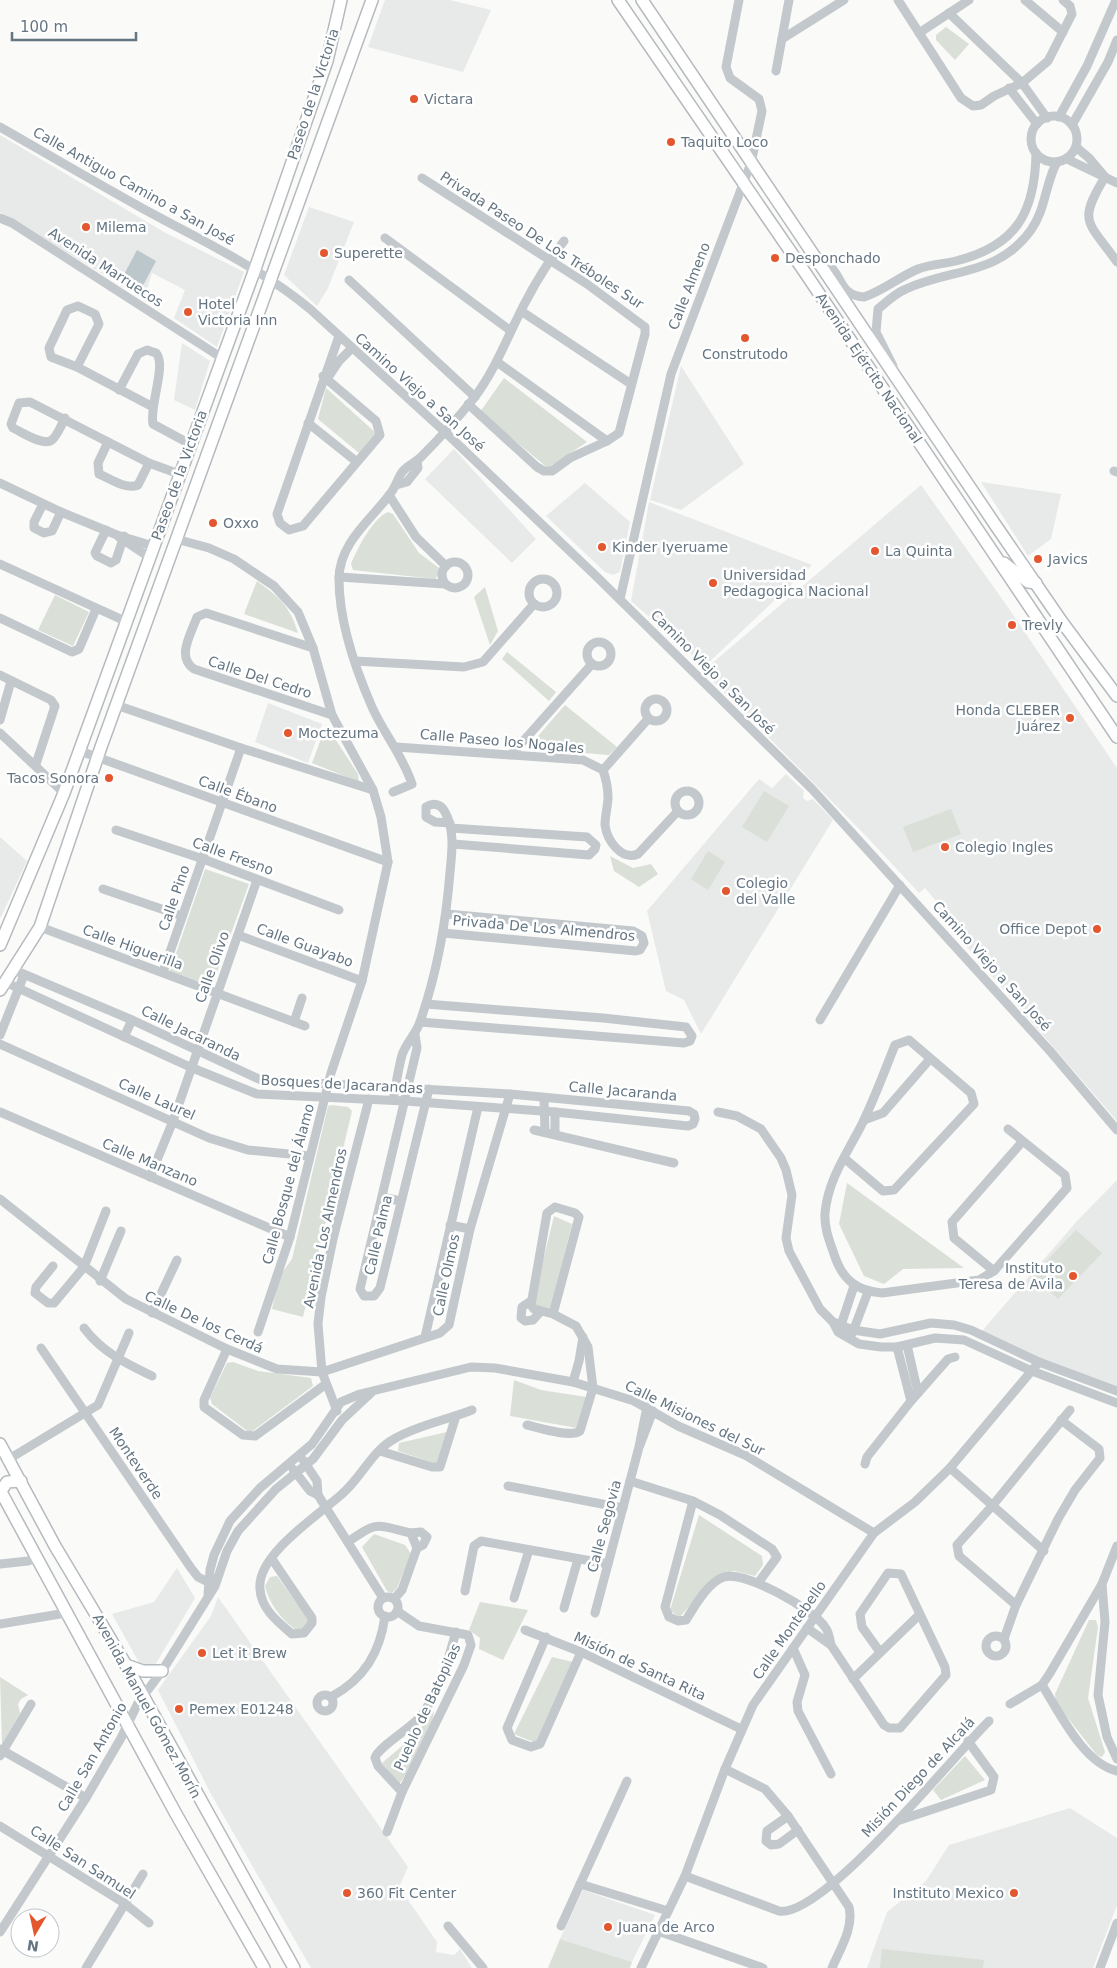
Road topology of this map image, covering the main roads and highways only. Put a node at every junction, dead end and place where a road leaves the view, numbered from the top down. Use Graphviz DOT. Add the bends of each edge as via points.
graph roads {
  1 [pos="341,0"];
  2 [pos="372,0"];
  3 [pos="618,0"];
  4 [pos="642,0"];
  5 [pos="998,560"];
  6 [pos="1036,584"];
  7 [pos="1027,604"];
  8 [pos="1062,622"];
  9 [pos="1117,696"];
  10 [pos="1117,737"];
  11 [pos="55,817"];
  12 [pos="74,824"];
  13 [pos="3,930"];
  14 [pos="0,945"];
  15 [pos="3,986"];
  16 [pos="0,1444"];
  17 [pos="4,1460"];
  18 [pos="21,1481"];
  19 [pos="0,1491"];
  20 [pos="126,1665"];
  21 [pos="162,1671"];
  22 [pos="291,1967"];
  23 [pos="264,1968"];
  1 -- 11 [label="main road, Paseo de la Victoria" via="327,61 255,269"];
  2 -- 12 [label="main road, Paseo de la Victoria"];
  3 -- 5 [label="main road, Avenida Ejército Nacional"];
  4 -- 6 [label="main road, Avenida Ejército Nacional"];
  5 -- 6 [label="main road" via="1028,582"];
  5 -- 7 [label="main road, Avenida Ejército Nacional"];
  6 -- 8 [label="main road, Avenida Ejército Nacional"];
  7 -- 8 [label="main road" via="1034,599 1042,600"];
  7 -- 10 [label="main road, Avenida Ejército Nacional"];
  8 -- 9 [label="main road, Avenida Ejército Nacional"];
  11 -- 12 [label="main road"];
  11 -- 13 [label="main road, Paseo de la Victoria"];
  12 -- 15 [label="main road, Paseo de la Victoria" via="40,927 19,973"];
  13 -- 14 [label="main road, Paseo de la Victoria"];
  16 -- 17 [label="main road, Avenida Manuel Gómez Morín"];
  17 -- 18 [label="main road, Avenida Manuel Gómez Morín"];
  18 -- 19 [label="main road" via="7,1482"];
  18 -- 20 [label="main road, Avenida Manuel Gómez Morín" via="55,1546"];
  19 -- 23 [label="main road, Avenida Manuel Gómez Morín"];
  20 -- 21 [label="main road" via="143,1671"];
  20 -- 22 [label="main road, Avenida Manuel Gómez Morín"];
}
